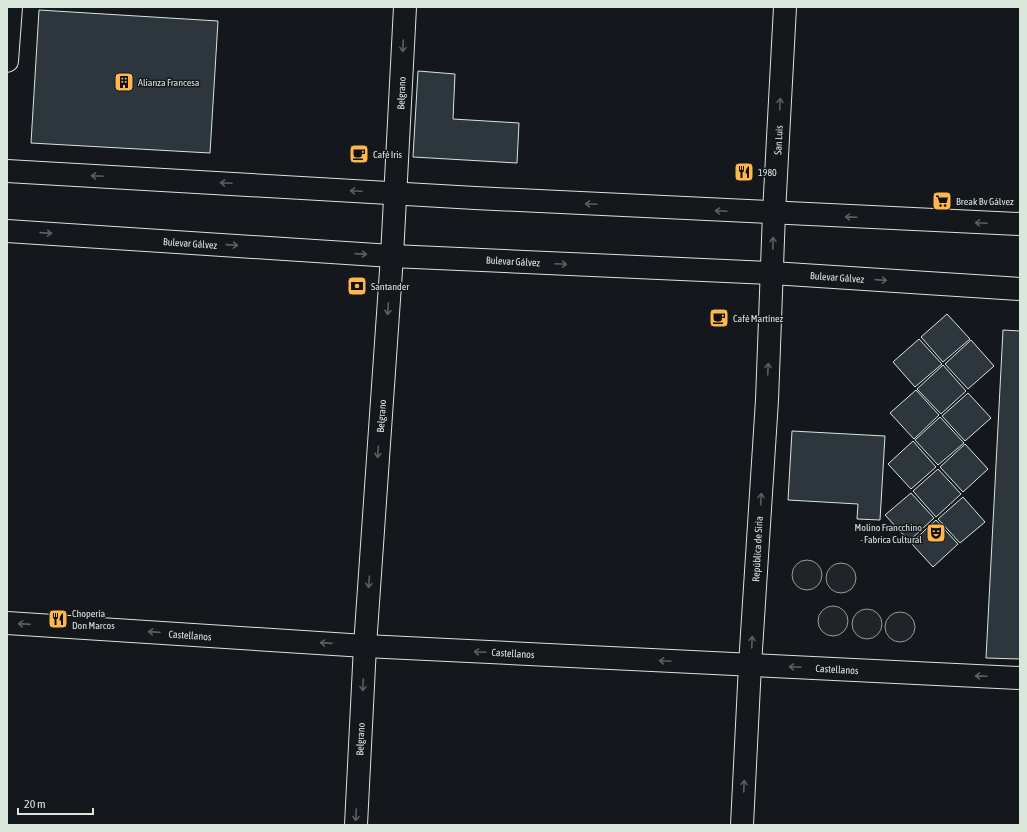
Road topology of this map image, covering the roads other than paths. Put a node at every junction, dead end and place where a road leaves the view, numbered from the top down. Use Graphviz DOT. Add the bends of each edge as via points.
graph roads {
  1 [pos="11,7"];
  2 [pos="405,7"];
  3 [pos="785,7"];
  4 [pos="7,61"];
  5 [pos="7,170"];
  6 [pos="395,193"];
  7 [pos="774,213"];
  8 [pos="1020,224"];
  9 [pos="7,231"];
  10 [pos="392,256"];
  11 [pos="772,273"];
  12 [pos="1020,289"];
  13 [pos="7,623"];
  14 [pos="365,646"];
  15 [pos="750,665"];
  16 [pos="1020,678"];
  17 [pos="356,825"];
  18 [pos="742,825"];
  1 -- 4 [label="street"];
  2 -- 6 [label="street, Belgrano, one-way"];
  7 -- 3 [label="street, San Luis, one-way"];
  6 -- 5 [label="street, one-way"];
  7 -- 6 [label="street, one-way"];
  6 -- 10 [label="street, Belgrano"];
  8 -- 7 [label="street, one-way"];
  11 -- 7 [label="street, San Luis, one-way"];
  9 -- 10 [label="street, Bulevar Gálvez, one-way"];
  10 -- 11 [label="street, Bulevar Gálvez, one-way"];
  10 -- 14 [label="street, Belgrano, one-way"];
  11 -- 12 [label="street, Bulevar Gálvez, one-way"];
  15 -- 11 [label="street, República de Siria, one-way" via="767,400"];
  14 -- 13 [label="street, Castellanos, one-way"];
  15 -- 14 [label="street, Castellanos, one-way"];
  14 -- 17 [label="street, Belgrano, one-way"];
  16 -- 15 [label="street, Castellanos, one-way"];
  18 -- 15 [label="street, República de Siria, one-way"];
}
